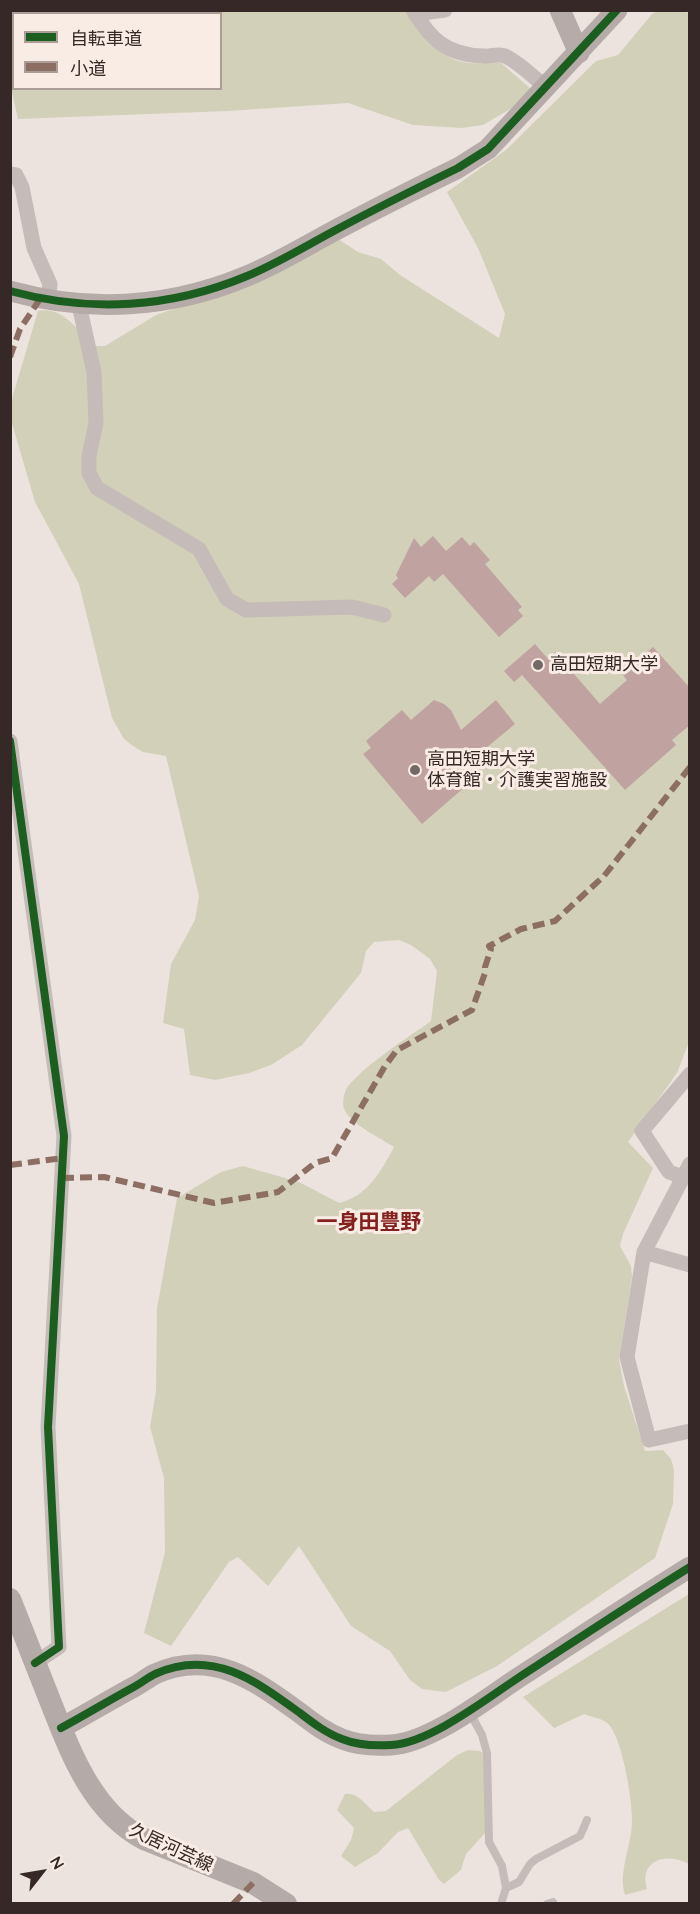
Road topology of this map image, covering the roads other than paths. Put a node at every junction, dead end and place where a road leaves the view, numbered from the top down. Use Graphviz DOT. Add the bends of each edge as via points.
graph roads {
  1 [pos="445,10"];
  2 [pos="560,10"];
  3 [pos="617,10"];
  4 [pos="414,12"];
  5 [pos="579,53"];
  6 [pos="546,87"];
  7 [pos="10,174"];
  8 [pos="10,291"];
  9 [pos="48,300"];
  10 [pos="80,305"];
  11 [pos="384,615"];
  12 [pos="10,741"];
  13 [pos="690,1074"];
  14 [pos="686,1170"];
  15 [pos="644,1252"];
  16 [pos="690,1265"];
  17 [pos="690,1431"];
  18 [pos="690,1567"];
  19 [pos="10,1599"];
  20 [pos="35,1663"];
  21 [pos="468,1710"];
  22 [pos="61,1728"];
  23 [pos="587,1820"];
  24 [pos="507,1888"];
  25 [pos="286,1904"];
  26 [pos="501,1904"];
  1 -- 4 [label="street"];
  2 -- 5 [label="street"];
  3 -- 5 [label="street"];
  4 -- 6 [label="street" via="431,34 454,52 503,55"];
  5 -- 6 [label="street"];
  6 -- 10 [label="street" via="488,149 468,162 249,275 165,300"];
  7 -- 9 [label="street" via="16,175 22,187 34,248 50,284"];
  8 -- 9 [label="street"];
  9 -- 10 [label="street"];
  10 -- 11 [label="street" via="94,372 96,423 89,473 97,489 199,549 227,599 246,610 352,607"];
  12 -- 20 [label="street" via="64,1136 48,1427 59,1647"];
  13 -- 14 [label="street" via="642,1131 669,1172"];
  14 -- 15 [label="street"];
  15 -- 16 [label="street"];
  15 -- 17 [label="street" via="627,1358 649,1440"];
  18 -- 21 [label="street"];
  19 -- 20 [label="main road, 久居河芸線"];
  20 -- 22 [label="main road, 久居河芸線"];
  21 -- 22 [label="street" via="429,1734 407,1742 357,1743 322,1730 241,1675 190,1665 155,1674"];
  21 -- 24 [label="lane" via="487,1753 489,1842 502,1866"];
  22 -- 25 [label="main road, 久居河芸線" via="90,1789 130,1832 253,1884"];
  23 -- 24 [label="lane" via="580,1836 537,1859 519,1882"];
  24 -- 26 [label="lane"];
}
